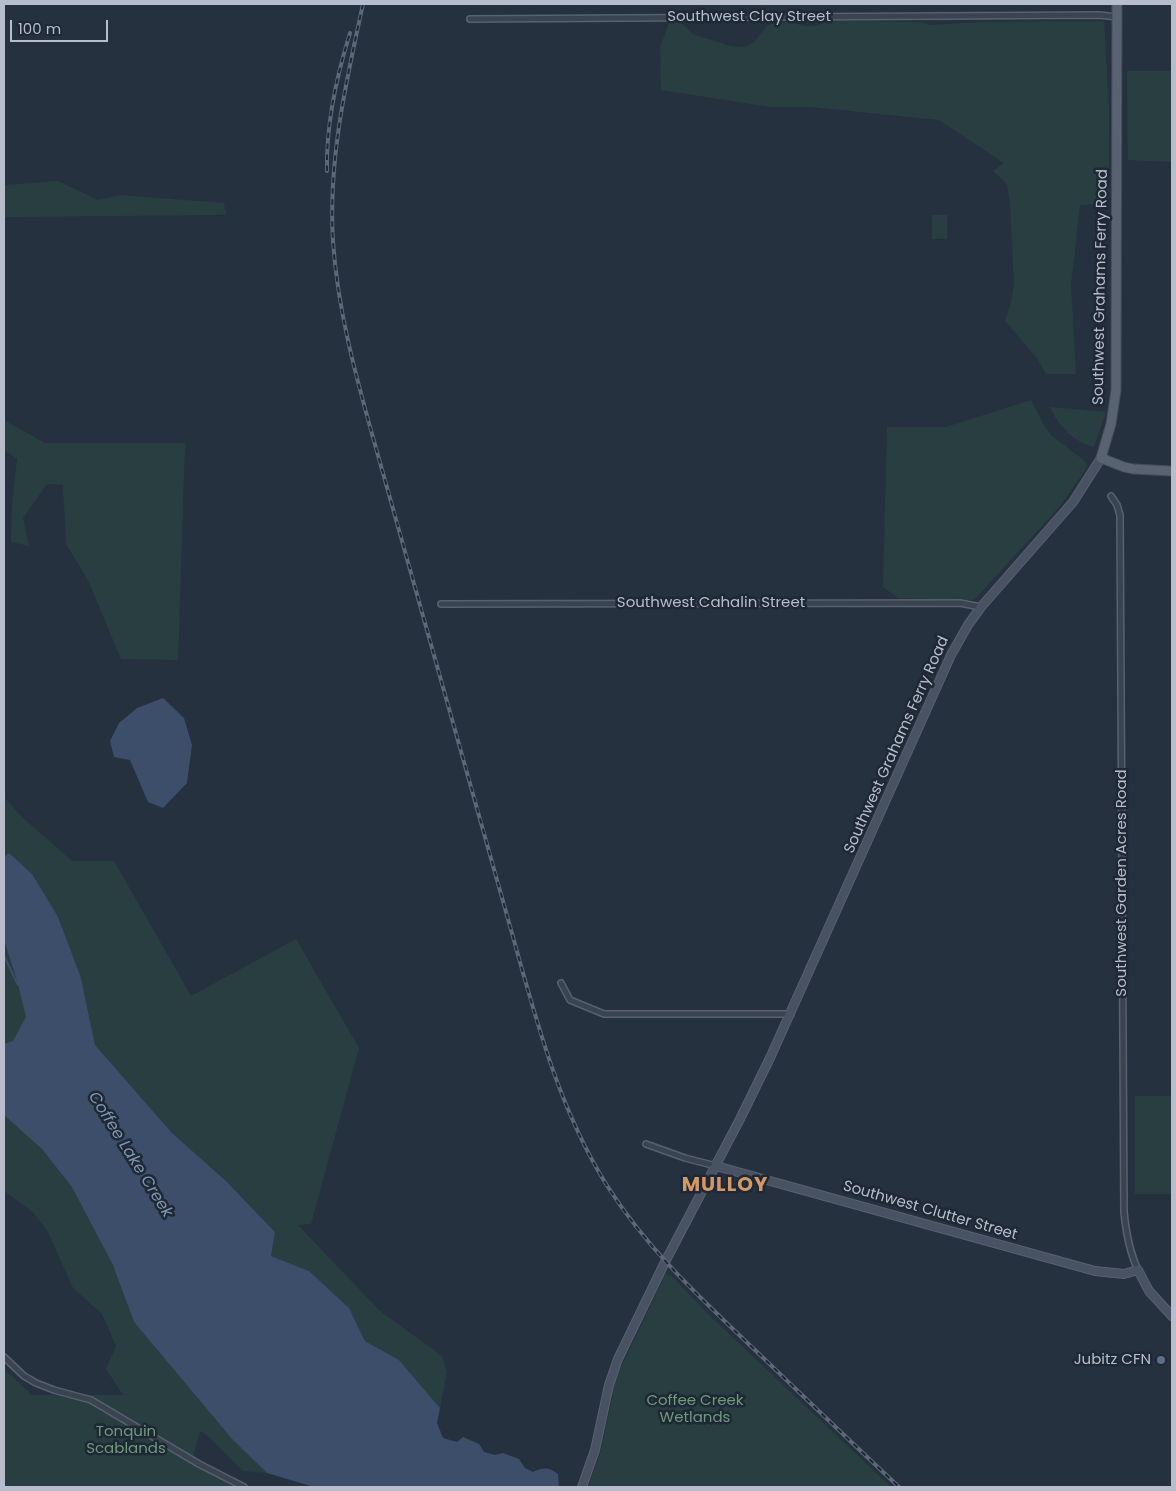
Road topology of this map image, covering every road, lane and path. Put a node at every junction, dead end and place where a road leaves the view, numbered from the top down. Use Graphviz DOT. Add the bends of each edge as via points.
graph roads {
  1 [pos="1118,4"];
  2 [pos="1118,17"];
  3 [pos="470,19"];
  4 [pos="1101,458"];
  5 [pos="1172,471"];
  6 [pos="1111,496"];
  7 [pos="441,604"];
  8 [pos="981,607"];
  9 [pos="562,983"];
  10 [pos="791,1014"];
  11 [pos="646,1144"];
  12 [pos="716,1166"];
  13 [pos="1138,1270"];
  14 [pos="1172,1316"];
  15 [pos="4,1357"];
  16 [pos="244,1487"];
  17 [pos="582,1487"];
  1 -- 2 [label="main road, Southwest Grahams Ferry Road"];
  2 -- 3 [label="street, Southwest Clay Street"];
  2 -- 4 [label="main road, Southwest Grahams Ferry Road" via="1116,390"];
  4 -- 5 [label="main road" via="1133,469"];
  4 -- 8 [label="main road, Southwest Grahams Ferry Road" via="1073,502"];
  6 -- 13 [label="street, Southwest Garden Acres Road" via="1120,515 1124,1212 1130,1250"];
  7 -- 8 [label="street, Southwest Cahalin Street" via="960,603"];
  8 -- 10 [label="main road, Southwest Grahams Ferry Road" via="960,638 935,688"];
  9 -- 10 [label="street" via="570,1000 604,1014"];
  10 -- 12 [label="main road, Southwest Grahams Ferry Road"];
  11 -- 12 [label="street"];
  12 -- 13 [label="main road, Southwest Clutter Street" via="1095,1271 1124,1274"];
  12 -- 17 [label="main road, Southwest Grahams Ferry Road" via="618,1359"];
  13 -- 14 [label="main road" via="1149,1291"];
  15 -- 16 [label="street" via="36,1384 91,1400"];
}
